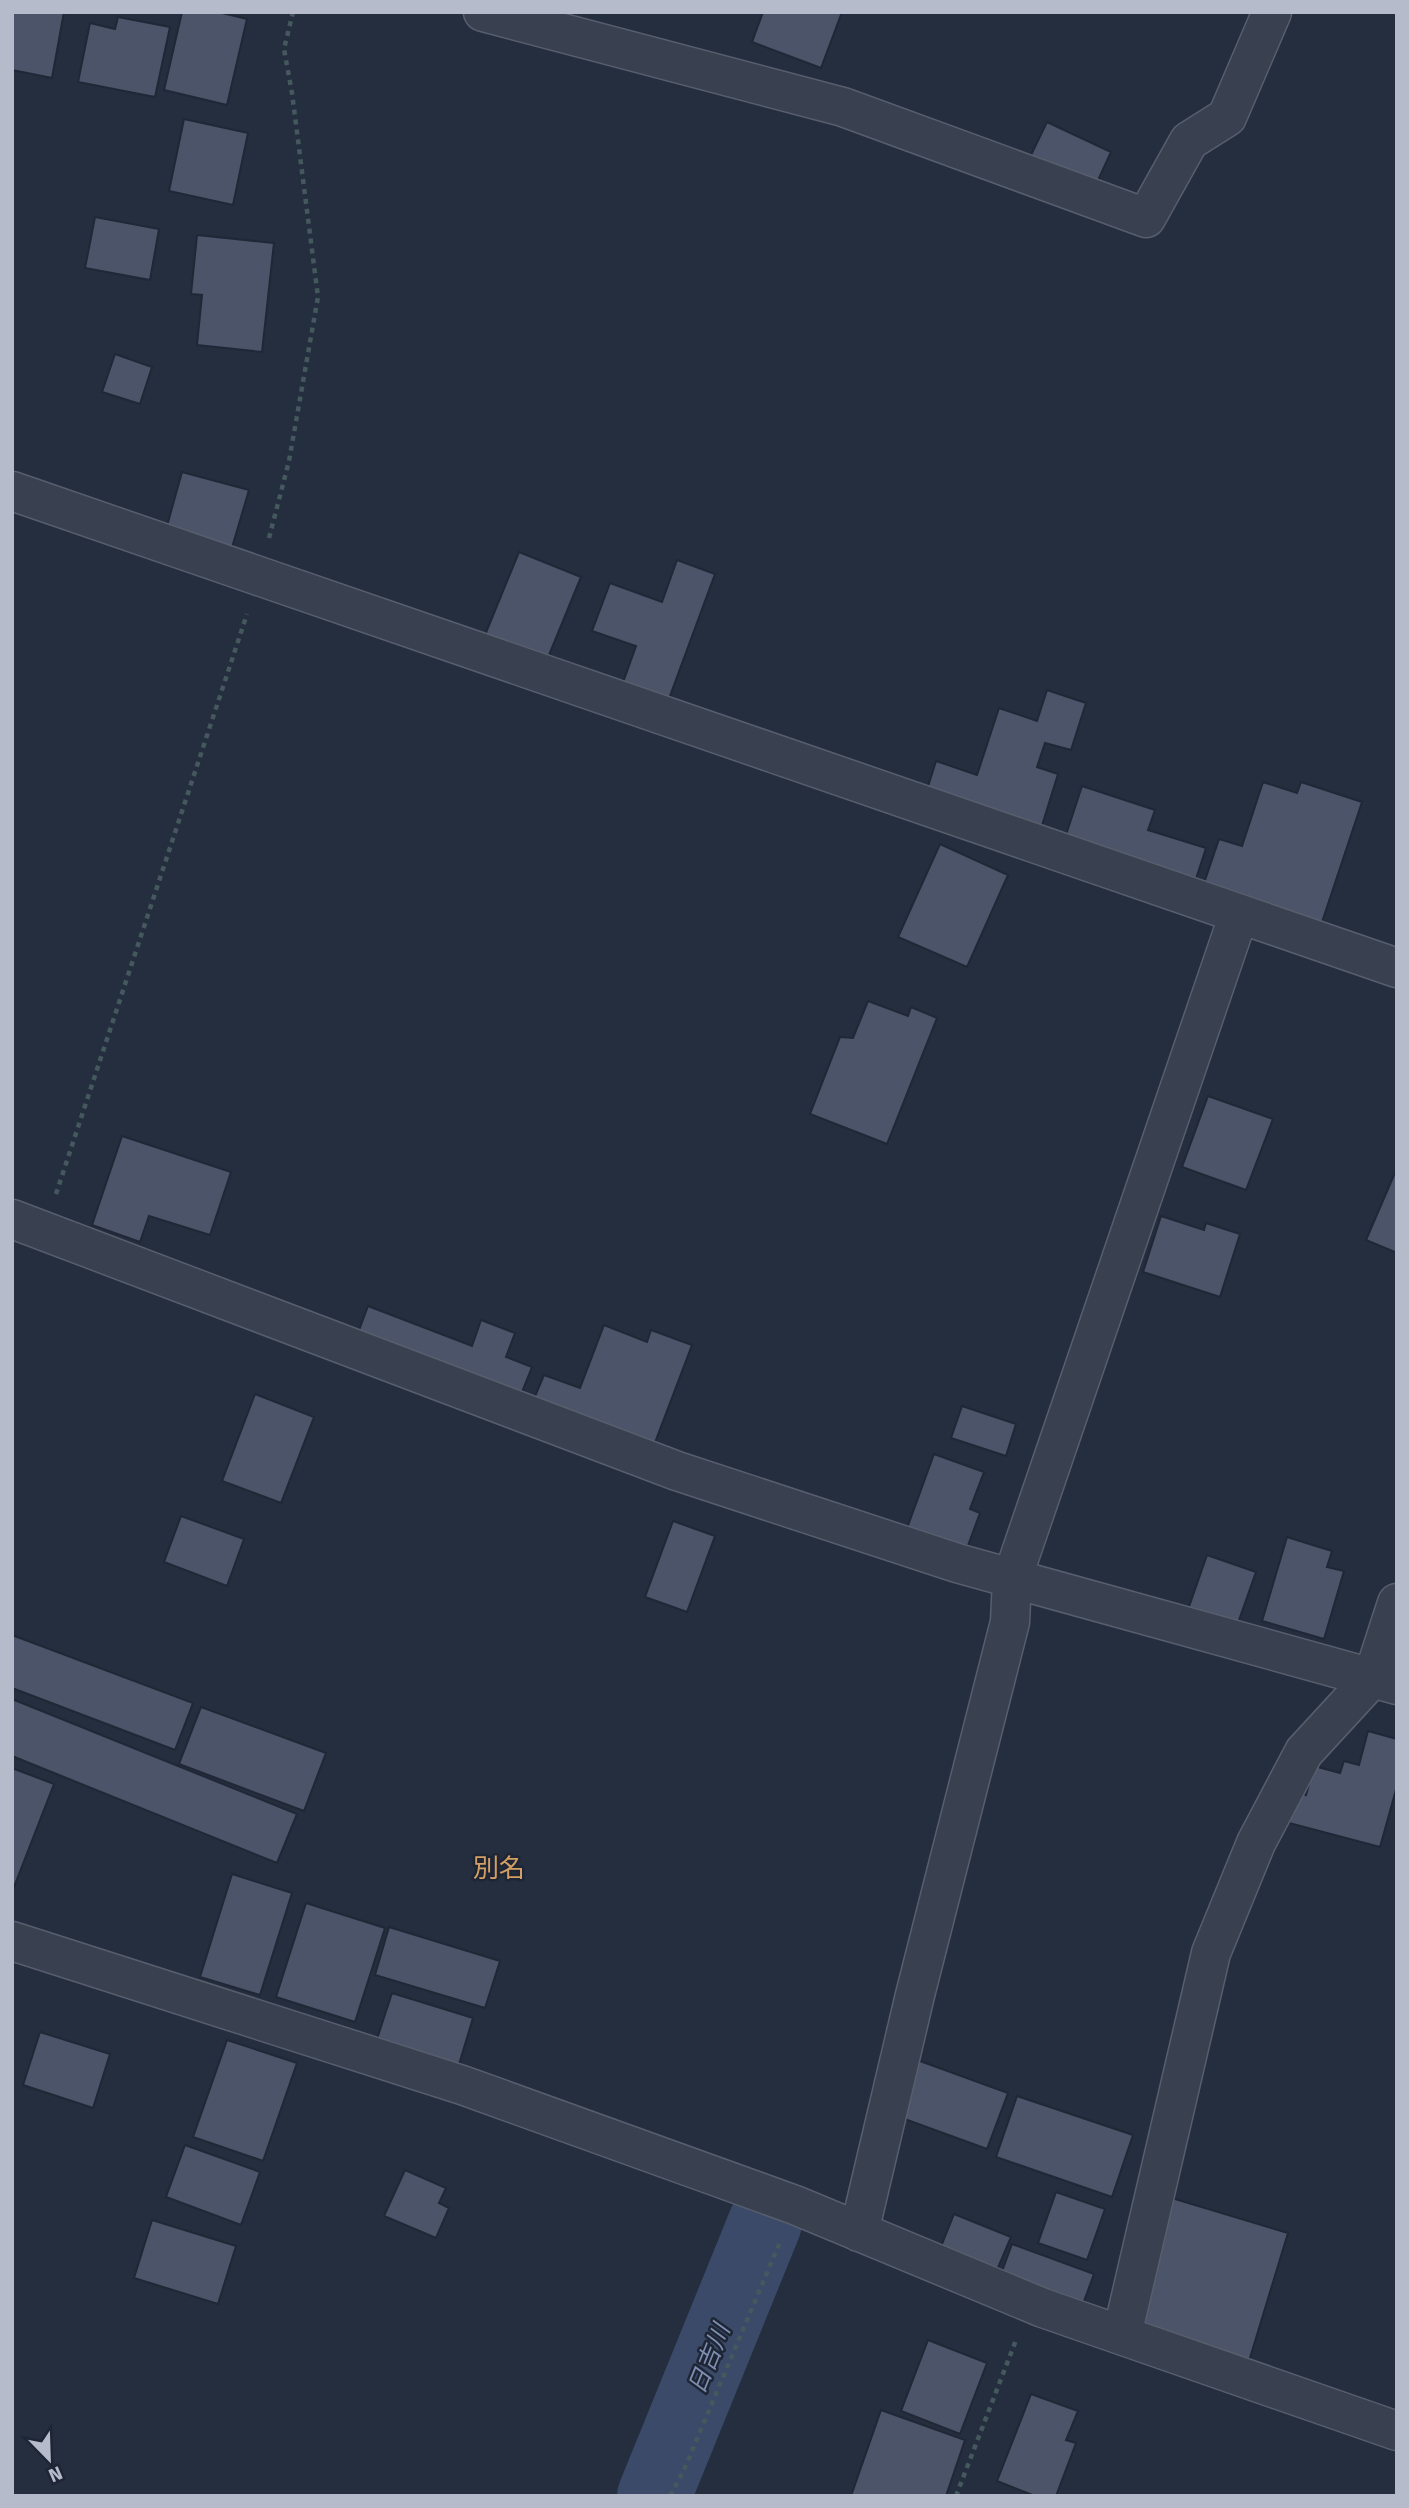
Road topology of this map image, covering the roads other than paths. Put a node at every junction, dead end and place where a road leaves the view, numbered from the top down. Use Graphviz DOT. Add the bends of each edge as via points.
graph roads {
  1 [pos="483,12"];
  2 [pos="1272,12"];
  3 [pos="12,491"];
  4 [pos="1239,914"];
  5 [pos="1397,968"];
  6 [pos="28,1225"];
  7 [pos="1012,1579"];
  8 [pos="1397,1603"];
  9 [pos="1385,1681"];
  10 [pos="12,1941"];
  11 [pos="859,2232"];
  12 [pos="1122,2335"];
  13 [pos="1397,2431"];
  1 -- 2 [label="street" via="843,107 1146,218 1189,141 1227,117"];
  3 -- 4 [label="street"];
  4 -- 5 [label="street"];
  4 -- 7 [label="street"];
  6 -- 7 [label="street" via="677,1471"];
  7 -- 9 [label="street"];
  7 -- 11 [label="street" via="1010,1622"];
  8 -- 9 [label="street"];
  9 -- 12 [label="street" via="1304,1752 1256,1843 1210,1953"];
  10 -- 11 [label="street" via="462,2085"];
  11 -- 12 [label="street"];
  12 -- 13 [label="street"];
}
